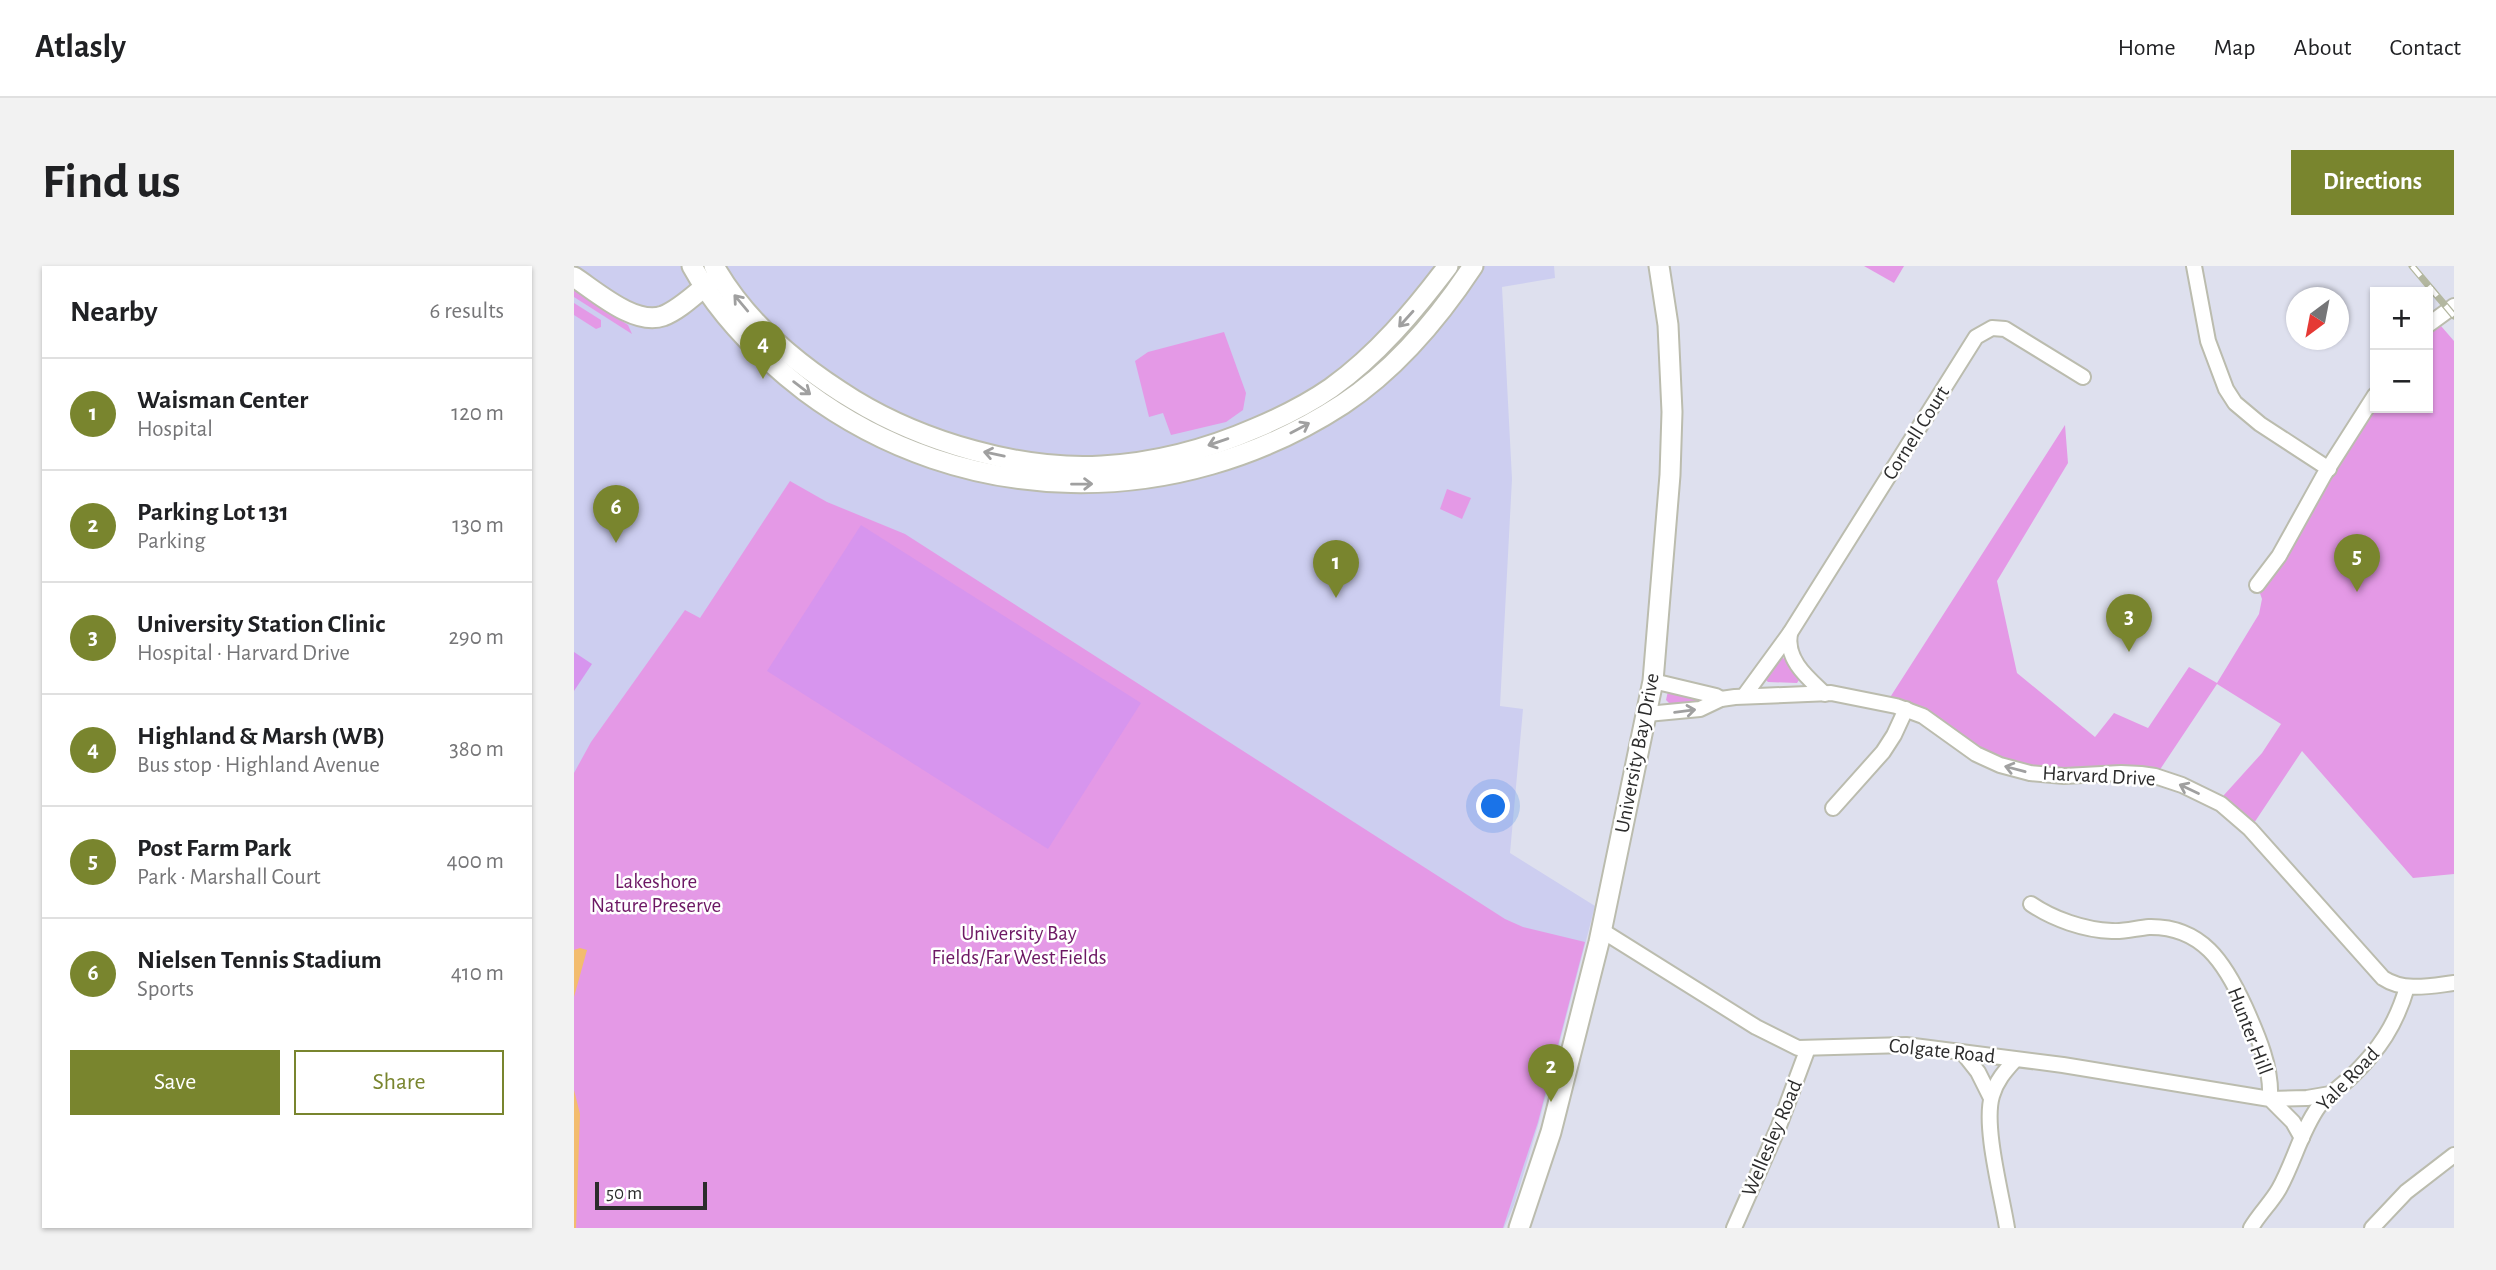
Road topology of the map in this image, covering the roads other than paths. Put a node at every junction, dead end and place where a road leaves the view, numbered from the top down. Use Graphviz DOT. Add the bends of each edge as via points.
graph roads {
  1 [pos="692,266"];
  2 [pos="1448,266"];
  3 [pos="1473,266"];
  4 [pos="1660,266"];
  5 [pos="2194,266"];
  6 [pos="712,276"];
  7 [pos="574,277"];
  8 [pos="2454,306"];
  9 [pos="2433,321"];
  10 [pos="2083,377"];
  11 [pos="2370,403"];
  12 [pos="2329,469"];
  13 [pos="2258,585"];
  14 [pos="1790,633"];
  15 [pos="1653,681"];
  16 [pos="1825,694"];
  17 [pos="1744,696"];
  18 [pos="1721,699"];
  19 [pos="1906,709"];
  20 [pos="1647,714"];
  21 [pos="1833,808"];
  22 [pos="2031,904"];
  23 [pos="1601,930"];
  24 [pos="2454,983"];
  25 [pos="2407,987"];
  26 [pos="1808,1048"];
  27 [pos="1963,1053"];
  28 [pos="2015,1059"];
  29 [pos="2330,1094"];
  30 [pos="1991,1098"];
  31 [pos="2270,1099"];
  32 [pos="2302,1138"];
  33 [pos="2454,1155"];
  34 [pos="1519,1228"];
  35 [pos="1734,1228"];
  36 [pos="2007,1228"];
  37 [pos="2251,1228"];
  38 [pos="2372,1228"];
  1 -- 6 [label="street"];
  2 -- 6 [label="street, one-way" via="1383,342 1315,398 1215,444 1157,459 1101,466 1054,465 1000,456 929,437 883,417 830,386 789,354"];
  6 -- 3 [label="street, one-way" via="742,334 784,374 844,417 886,439 933,459 989,474 1053,483 1117,483 1177,474 1218,461 1288,434 1344,403 1407,350"];
  4 -- 15 [label="street, University Bay Drive" via="1672,412"];
  5 -- 12 [label="street" via="2208,341 2235,403"];
  6 -- 7 [label="street" via="669,312 649,318 635,316"];
  8 -- 9 [label="street"];
  10 -- 14 [label="street, Cornell Court" via="2005,329 1992,328 1976,337"];
  11 -- 12 [label="street"];
  12 -- 13 [label="street"];
  14 -- 16 [label="street" via="1796,663"];
  14 -- 17 [label="street, Cornell Court"];
  15 -- 18 [label="street, Harvard Drive"];
  15 -- 20 [label="street, University Bay Drive"];
  16 -- 17 [label="street, Harvard Drive"];
  16 -- 19 [label="street, Harvard Drive"];
  17 -- 18 [label="street, Harvard Drive"];
  20 -- 18 [label="street, Harvard Drive, one-way" via="1700,709"];
  19 -- 21 [label="street" via="1883,752"];
  25 -- 19 [label="street, Harvard Drive, one-way" via="2392,984 2377,973 2279,860 2221,804 2155,776 2064,776 2000,765"];
  20 -- 23 [label="street, University Bay Drive"];
  22 -- 31 [label="street, Hunter Hill" via="2047,915 2112,932 2172,929 2201,941 2228,975 2245,1007 2268,1068"];
  23 -- 26 [label="street, Colgate Road" via="1756,1027 1791,1045"];
  23 -- 34 [label="street, University Bay Drive" via="1551,1132"];
  24 -- 25 [label="street"];
  25 -- 29 [label="street, Yale Road" via="2396,1021 2382,1043"];
  26 -- 27 [label="street, Colgate Road" via="1906,1045"];
  26 -- 35 [label="street, Wellesley Road"];
  27 -- 28 [label="street, Colgate Road"];
  27 -- 30 [label="street"];
  28 -- 30 [label="street" via="2000,1076"];
  28 -- 31 [label="street, Colgate Road"];
  29 -- 31 [label="street, Colgate Road"];
  29 -- 32 [label="street, Yale Road"];
  30 -- 36 [label="street" via="1995,1168"];
  31 -- 32 [label="street"];
  32 -- 37 [label="street, Yale Road" via="2277,1192"];
  33 -- 38 [label="street" via="2406,1192"];
}
